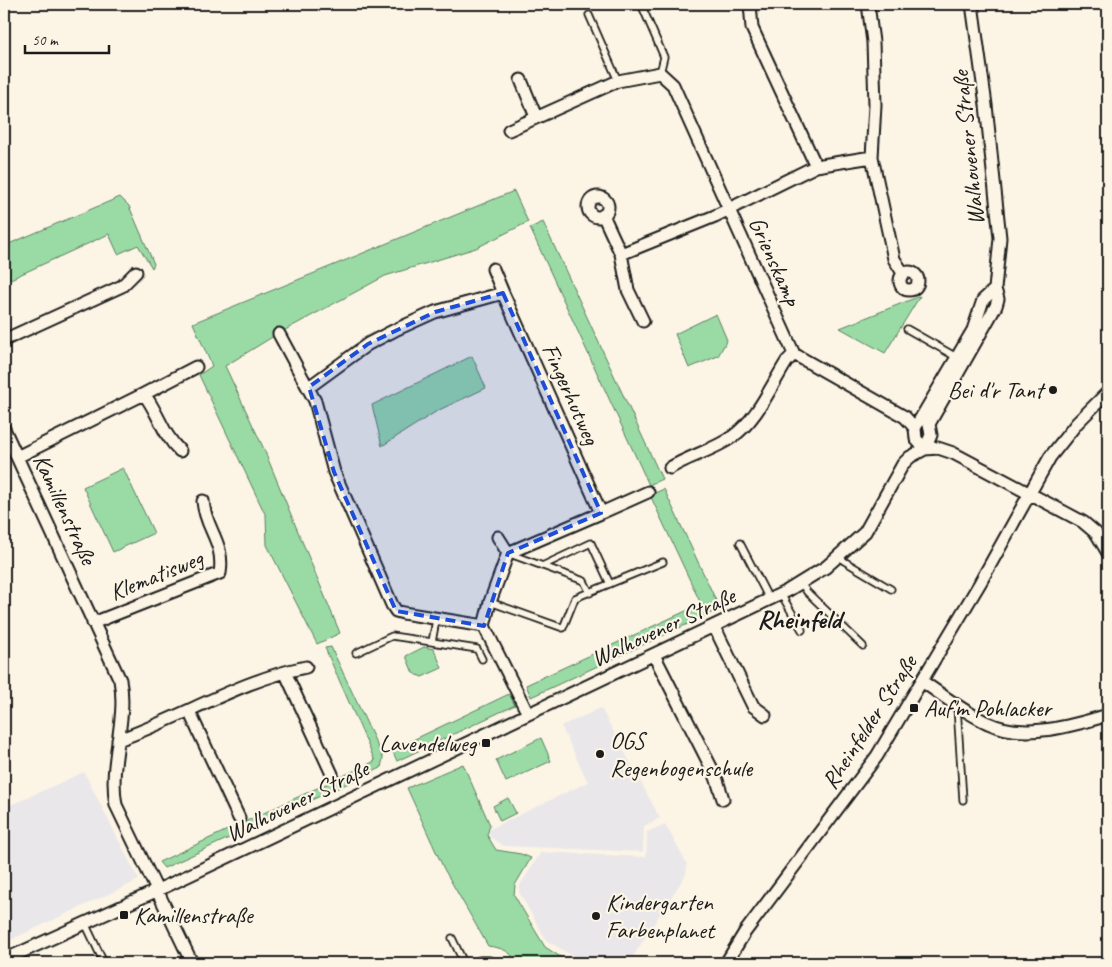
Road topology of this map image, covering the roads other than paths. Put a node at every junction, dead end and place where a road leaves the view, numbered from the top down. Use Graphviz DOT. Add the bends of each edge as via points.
graph roads {
  1 [pos="641,4"];
  2 [pos="750,4"];
  3 [pos="868,4"];
  4 [pos="972,4"];
  5 [pos="589,15"];
  6 [pos="660,73"];
  7 [pos="521,80"];
  8 [pos="618,81"];
  9 [pos="536,117"];
  10 [pos="509,130"];
  11 [pos="872,157"];
  12 [pos="816,166"];
  13 [pos="728,208"];
  14 [pos="603,215"];
  15 [pos="621,254"];
  16 [pos="493,269"];
  17 [pos="136,272"];
  18 [pos="903,273"];
  19 [pos="503,293"];
  20 [pos="643,321"];
  21 [pos="907,329"];
  22 [pos="279,334"];
  23 [pos="4,340"];
  24 [pos="794,354"];
  25 [pos="961,360"];
  26 [pos="196,367"];
  27 [pos="309,387"];
  28 [pos="1108,392"];
  29 [pos="144,394"];
  30 [pos="921,424"];
  31 [pos="4,429"];
  32 [pos="925,449"];
  33 [pos="180,451"];
  34 [pos="17,457"];
  35 [pos="670,468"];
  36 [pos="648,492"];
  37 [pos="1029,493"];
  38 [pos="203,501"];
  39 [pos="600,513"];
  40 [pos="498,537"];
  41 [pos="740,543"];
  42 [pos="508,553"];
  43 [pos="1108,553"];
  44 [pos="839,556"];
  45 [pos="663,562"];
  46 [pos="542,566"];
  47 [pos="801,583"];
  48 [pos="610,584"];
  49 [pos="891,589"];
  50 [pos="590,593"];
  51 [pos="781,594"];
  52 [pos="769,600"];
  53 [pos="490,602"];
  54 [pos="436,620"];
  55 [pos="94,623"];
  56 [pos="484,626"];
  57 [pos="714,626"];
  58 [pos="802,630"];
  59 [pos="432,642"];
  60 [pos="863,646"];
  61 [pos="356,653"];
  62 [pos="654,654"];
  63 [pos="482,659"];
  64 [pos="306,667"];
  65 [pos="285,672"];
  66 [pos="923,682"];
  67 [pos="957,705"];
  68 [pos="189,711"];
  69 [pos="528,714"];
  70 [pos="765,715"];
  71 [pos="1108,715"];
  72 [pos="118,740"];
  73 [pos="332,774"];
  74 [pos="723,798"];
  75 [pos="963,800"];
  76 [pos="239,818"];
  77 [pos="156,891"];
  78 [pos="84,923"];
  79 [pos="452,938"];
  80 [pos="4,960"];
  81 [pos="104,963"];
  82 [pos="192,963"];
  83 [pos="464,963"];
  84 [pos="480,963"];
  85 [pos="489,963"];
  86 [pos="726,963"];
  1 -- 6 [label="lane" via="664,57"];
  2 -- 12 [label="street" via="752,28"];
  3 -- 11 [label="street" via="874,105"];
  4 -- 25 [label="street, Walhovener Straße" via="1000,238 996,306"];
  5 -- 8 [label="lane"];
  6 -- 8 [label="street"];
  6 -- 13 [label="street, Grienskamp" via="673,85"];
  7 -- 9 [label="street"];
  8 -- 9 [label="street"];
  9 -- 10 [label="street"];
  11 -- 12 [label="street"];
  11 -- 18 [label="street" via="894,259"];
  12 -- 13 [label="street"];
  13 -- 15 [label="street"];
  13 -- 24 [label="street, Grienskamp"];
  14 -- 15 [label="street"];
  15 -- 20 [label="street" via="628,290"];
  16 -- 19 [label="street, Fingerhutweg"];
  17 -- 23 [label="street" via="122,286"];
  19 -- 27 [label="street" via="435,312 395,330 368,344"];
  19 -- 39 [label="street, Fingerhutweg"];
  21 -- 25 [label="lane"];
  22 -- 27 [label="street"];
  24 -- 30 [label="street"];
  24 -- 35 [label="street" via="747,424 732,438"];
  25 -- 30 [label="street, Walhovener Straße"];
  26 -- 29 [label="street"];
  27 -- 54 [label="street" via="334,472 392,605 403,614"];
  28 -- 37 [label="street, Rheinfelder Straße" via="1063,438"];
  29 -- 33 [label="street" via="170,441"];
  29 -- 34 [label="street"];
  30 -- 32 [label="street" via="916,439"];
  31 -- 34 [label="street, Kamillenstraße"];
  32 -- 37 [label="street" via="938,448 953,453"];
  32 -- 44 [label="street, Walhovener Straße" via="903,464 865,532"];
  34 -- 55 [label="street, Kamillenstraße"];
  36 -- 39 [label="street"];
  37 -- 43 [label="street" via="1083,522 1096,533"];
  37 -- 66 [label="street, Rheinfelder Straße"];
  38 -- 55 [label="street, Klematisweg" via="204,514 221,552 220,572"];
  39 -- 42 [label="street"];
  40 -- 42 [label="street"];
  41 -- 52 [label="lane, Walhovener Straße"];
  42 -- 46 [label="lane"];
  42 -- 53 [label="street"];
  44 -- 47 [label="street, Walhovener Straße"];
  44 -- 49 [label="lane"];
  45 -- 48 [label="lane"];
  46 -- 48 [label="lane" via="591,543"];
  46 -- 50 [label="lane" via="584,581"];
  47 -- 51 [label="street, Walhovener Straße"];
  47 -- 60 [label="lane" via="806,592"];
  48 -- 50 [label="lane"];
  50 -- 53 [label="lane" via="575,598 563,628"];
  51 -- 52 [label="street, Walhovener Straße"];
  51 -- 58 [label="lane"];
  52 -- 57 [label="street, Walhovener Straße"];
  53 -- 56 [label="street"];
  54 -- 56 [label="street"];
  54 -- 59 [label="lane"];
  55 -- 72 [label="street, Kamillenstraße" via="120,680 122,702"];
  56 -- 69 [label="street"];
  57 -- 62 [label="street, Walhovener Straße"];
  57 -- 70 [label="street" via="753,706"];
  59 -- 61 [label="lane" via="392,636"];
  59 -- 63 [label="lane" via="477,649"];
  62 -- 69 [label="street, Walhovener Straße"];
  62 -- 74 [label="street" via="716,776"];
  64 -- 65 [label="street"];
  65 -- 68 [label="street"];
  65 -- 73 [label="street"];
  66 -- 67 [label="street"];
  66 -- 86 [label="street, Rheinfelder Straße" via="877,756 745,932"];
  67 -- 71 [label="street" via="1007,730 1047,729"];
  67 -- 75 [label="lane"];
  68 -- 72 [label="street"];
  68 -- 76 [label="street"];
  69 -- 77 [label="street, Walhovener Straße"];
  72 -- 77 [label="street, Kamillenstraße" via="114,785 116,805"];
  77 -- 78 [label="street, Walhovener Straße"];
  77 -- 82 [label="street, Kamillenstraße"];
  78 -- 80 [label="street, Walhovener Straße"];
  78 -- 81 [label="lane"];
  79 -- 83 [label="lane"];
  84 -- 85 [label="street"];
}
